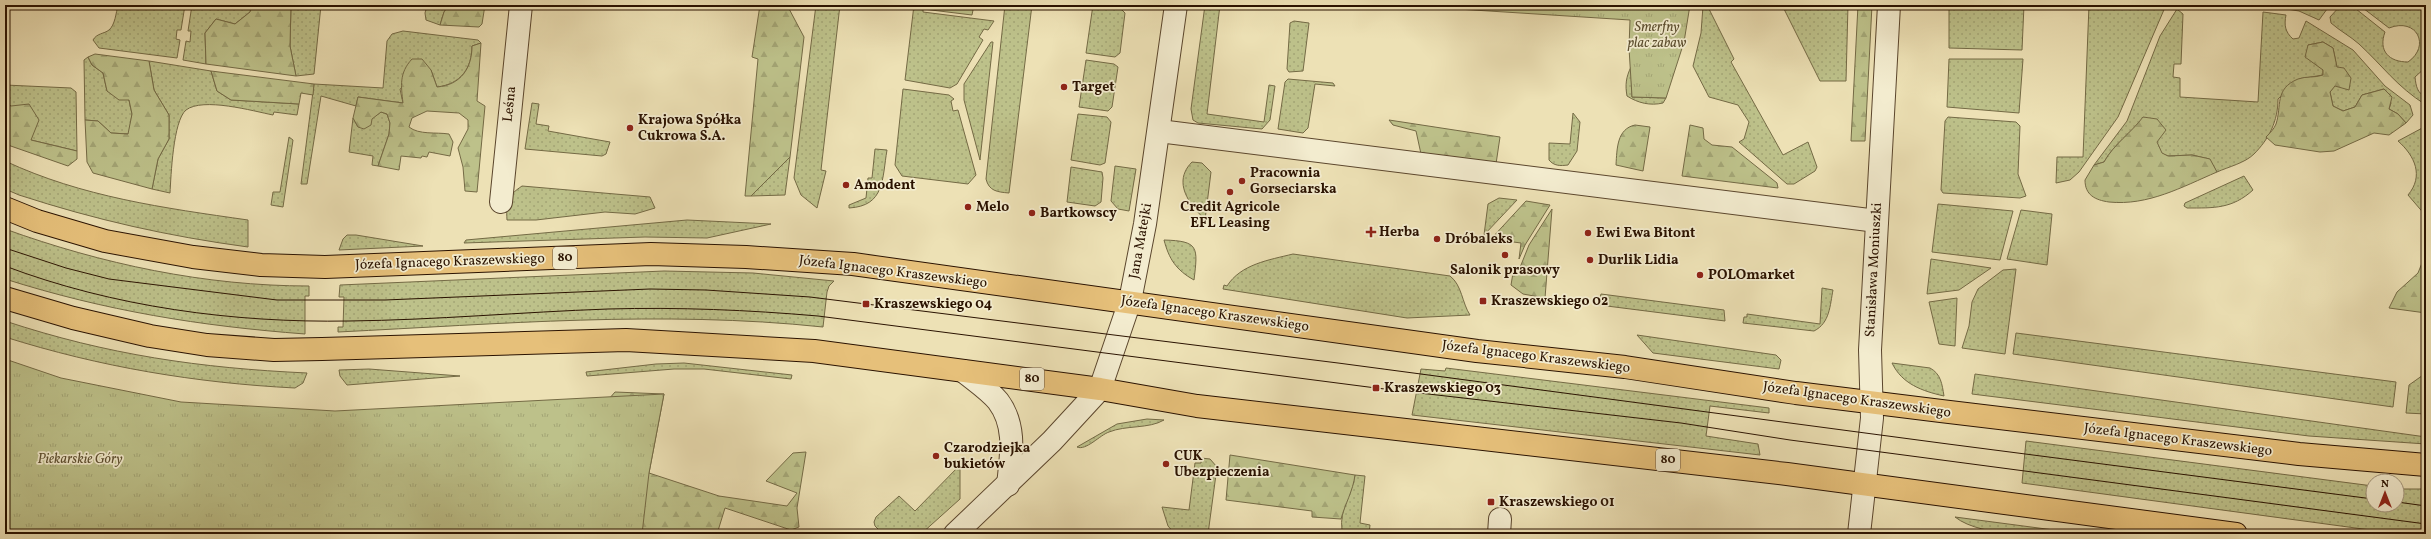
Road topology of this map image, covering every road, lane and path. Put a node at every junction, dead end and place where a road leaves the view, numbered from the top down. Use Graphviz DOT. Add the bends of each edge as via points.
graph roads {
  1 [pos="521,5"];
  2 [pos="1176,5"];
  3 [pos="1889,5"];
  4 [pos="1159,131"];
  5 [pos="500,202"];
  6 [pos="5,208"];
  7 [pos="1877,221"];
  8 [pos="5,298"];
  9 [pos="1130,301"];
  10 [pos="963,370"];
  11 [pos="1100,389"];
  12 [pos="1872,402"];
  13 [pos="2426,465"];
  14 [pos="1008,485"];
  15 [pos="1864,485"];
  16 [pos="955,534"];
  17 [pos="1859,534"];
  18 [pos="2236,534"];
  1 -- 5 [label="street, Leśna"];
  2 -- 4 [label="street, Jana Matejki"];
  3 -- 7 [label="street, Stanisława Moniuszki"];
  4 -- 7 [label="street"];
  4 -- 9 [label="street, Jana Matejki"];
  6 -- 9 [label="main road, Józefa Ignacego Kraszewskiego / 80" via="37,221 105,241 193,257 261,265 325,267 651,254 746,257 853,264"];
  7 -- 12 [label="street, Stanisława Moniuszki" via="1870,350"];
  8 -- 10 [label="main road, 80" via="73,318 150,336 207,345 274,350 626,340 814,351"];
  9 -- 11 [label="street, Jana Matejki"];
  9 -- 12 [label="main road, Józefa Ignacego Kraszewskiego / 80" via="1477,351 1625,367"];
  10 -- 11 [label="main road, 80"];
  10 -- 14 [label="street" via="998,401 1011,432"];
  11 -- 14 [label="street, Jana Matejki"];
  11 -- 15 [label="main road, 80" via="1197,406 1497,439"];
  12 -- 13 [label="main road, Józefa Ignacego Kraszewskiego / 80" via="2299,454"];
  12 -- 15 [label="street, Stanisława Moniuszki"];
  14 -- 16 [label="street, Jana Matejki"];
  15 -- 17 [label="street, Stanisława Moniuszki"];
  15 -- 18 [label="main road, 80"];
}
